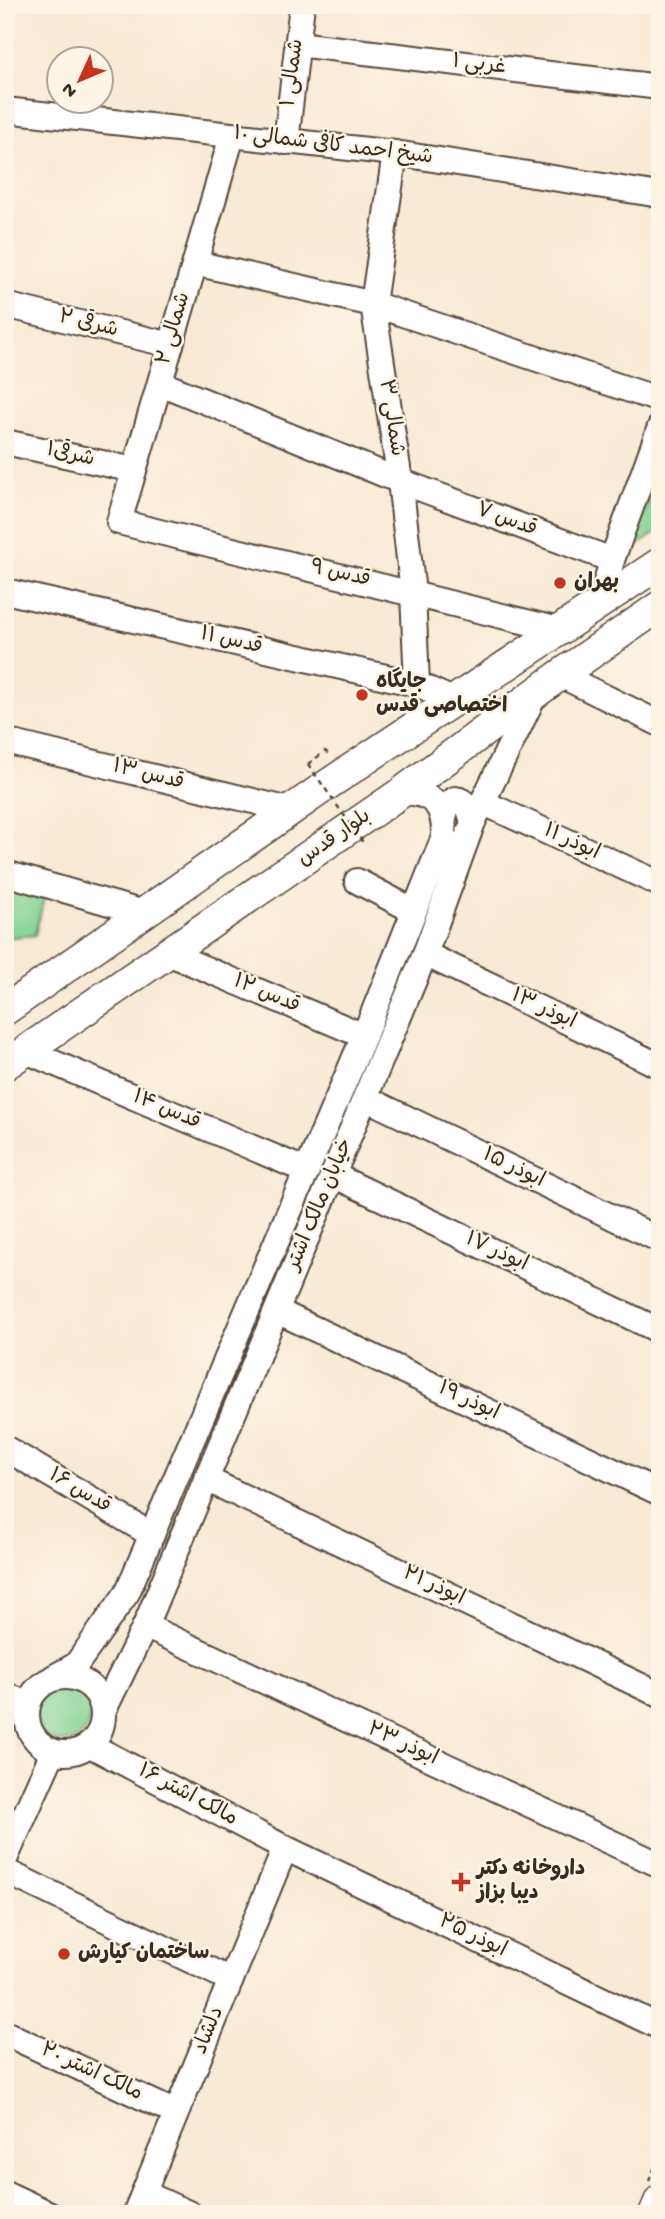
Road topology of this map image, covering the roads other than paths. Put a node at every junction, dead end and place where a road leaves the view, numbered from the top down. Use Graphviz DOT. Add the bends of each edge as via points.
graph roads {
  1 [pos="302,5"];
  2 [pos="297,44"];
  3 [pos="660,87"];
  4 [pos="5,110"];
  5 [pos="232,136"];
  6 [pos="286,142"];
  7 [pos="395,153"];
  8 [pos="660,195"];
  9 [pos="195,263"];
  10 [pos="373,304"];
  11 [pos="5,305"];
  12 [pos="171,345"];
  13 [pos="159,383"];
  14 [pos="660,400"];
  15 [pos="660,427"];
  16 [pos="5,442"];
  17 [pos="134,470"];
  18 [pos="400,481"];
  19 [pos="119,522"];
  20 [pos="612,560"];
  21 [pos="660,563"];
  22 [pos="5,591"];
  23 [pos="413,593"];
  24 [pos="600,604"];
  25 [pos="660,606"];
  26 [pos="559,630"];
  27 [pos="560,675"];
  28 [pos="417,684"];
  29 [pos="534,696"];
  30 [pos="455,701"];
  31 [pos="660,724"];
  32 [pos="5,741"];
  33 [pos="402,792"];
  34 [pos="290,810"];
  35 [pos="477,812"];
  36 [pos="444,818"];
  37 [pos="5,873"];
  38 [pos="357,881"];
  39 [pos="660,884"];
  40 [pos="414,911"];
  41 [pos="144,913"];
  42 [pos="169,953"];
  43 [pos="425,954"];
  44 [pos="5,1010"];
  45 [pos="364,1036"];
  46 [pos="15,1058"];
  47 [pos="660,1066"];
  48 [pos="365,1098"];
  49 [pos="307,1171"];
  50 [pos="333,1175"];
  51 [pos="660,1240"];
  52 [pos="277,1311"];
  53 [pos="660,1331"];
  54 [pos="5,1448"];
  55 [pos="206,1479"];
  56 [pos="660,1493"];
  57 [pos="152,1535"];
  58 [pos="145,1626"];
  59 [pos="54,1677"];
  60 [pos="660,1695"];
  61 [pos="16,1700"];
  62 [pos="103,1712"];
  63 [pos="90,1745"];
  64 [pos="53,1752"];
  65 [pos="285,1848"];
  66 [pos="5,1859"];
  67 [pos="660,1865"];
  68 [pos="5,1871"];
  69 [pos="231,1980"];
  70 [pos="660,2027"];
  71 [pos="5,2033"];
  72 [pos="176,2113"];
  73 [pos="5,2193"];
  74 [pos="660,2200"];
  75 [pos="139,2203"];
  76 [pos="50,2214"];
  77 [pos="190,2214"];
  78 [pos="654,2214"];
  1 -- 2 [label="street, ۱ شمالی"];
  2 -- 3 [label="street, ۱ غربی"];
  2 -- 6 [label="street, ۱ شمالی"];
  4 -- 5 [label="street, شیخ احمد کافی شمالی ۱۰"];
  5 -- 6 [label="street, شیخ احمد کافی شمالی ۱۰"];
  5 -- 9 [label="street, شمالی ۲"];
  6 -- 7 [label="street, شیخ احمد کافی شمالی ۱۰"];
  7 -- 8 [label="street, شیخ احمد کافی شمالی ۱۰"];
  7 -- 10 [label="street, شمالی ۳"];
  9 -- 10 [label="street"];
  9 -- 12 [label="street, شمالی ۲"];
  10 -- 14 [label="street"];
  10 -- 18 [label="street, شمالی ۳"];
  11 -- 12 [label="street, شرقی ۲"];
  12 -- 13 [label="street, شمالی ۲"];
  13 -- 17 [label="street, شمالی ۲"];
  13 -- 18 [label="street, قدس ۷"];
  15 -- 20 [label="street"];
  16 -- 17 [label="street, شرقی۱"];
  17 -- 19 [label="street, شمالی ۲"];
  18 -- 20 [label="street, قدس ۷"];
  18 -- 23 [label="street, شمالی ۳"];
  19 -- 23 [label="street, قدس ۹"];
  20 -- 24 [label="street"];
  21 -- 24 [label="main road"];
  22 -- 28 [label="street, قدس ۱۱"];
  23 -- 26 [label="street, قدس ۹"];
  23 -- 28 [label="street, شمالی ۳"];
  24 -- 26 [label="main road"];
  25 -- 27 [label="main road, بلوار قدس"];
  26 -- 30 [label="main road"];
  27 -- 29 [label="main road, بلوار قدس"];
  27 -- 31 [label="street"];
  28 -- 30 [label="street, قدس ۱۱"];
  29 -- 33 [label="main road, بلوار قدس"];
  29 -- 35 [label="street, خیابان مالک اشتر"];
  30 -- 34 [label="main road" via="316,776"];
  32 -- 34 [label="street, قدس ۱۳"];
  33 -- 36 [label="street" via="420,792 435,802"];
  33 -- 42 [label="main road, بلوار قدس" via="358,835"];
  34 -- 41 [label="main road"];
  35 -- 36 [label="street" via="455,799 447,805"];
  35 -- 39 [label="street, ابوذر ۱۱"];
  35 -- 43 [label="street, خیابان مالک اشتر"];
  36 -- 40 [label="street, خیابان مالک اشتر" via="444,836"];
  37 -- 41 [label="street"];
  38 -- 40 [label="street"];
  40 -- 45 [label="street, خیابان مالک اشتر"];
  41 -- 44 [label="main road"];
  42 -- 45 [label="street, قدس ۱۲"];
  42 -- 46 [label="main road, بلوار قدس"];
  43 -- 47 [label="street, ابوذر ۱۳"];
  43 -- 48 [label="street, خیابان مالک اشتر"];
  45 -- 49 [label="street, خیابان مالک اشتر"];
  46 -- 49 [label="street, قدس ۱۴"];
  48 -- 50 [label="street, خیابان مالک اشتر"];
  48 -- 51 [label="street, ابوذر ۱۵"];
  49 -- 57 [label="street, خیابان مالک اشتر"];
  50 -- 52 [label="street, خیابان مالک اشتر"];
  50 -- 53 [label="street, ابوذر ۱۷"];
  52 -- 55 [label="street, خیابان مالک اشتر"];
  52 -- 56 [label="street, ابوذر ۱۹"];
  54 -- 57 [label="street, قدس ۱۶"];
  55 -- 58 [label="street, خیابان مالک اشتر"];
  55 -- 60 [label="street, ابوذر ۲۱"];
  57 -- 59 [label="street, خیابان مالک اشتر" via="127,1593 102,1631 76,1665"];
  58 -- 62 [label="street, خیابان مالک اشتر"];
  58 -- 67 [label="street, ابوذر ۲۳"];
  59 -- 61 [label="street"];
  59 -- 62 [label="street" via="87,1683"];
  61 -- 64 [label="street" via="34,1738"];
  62 -- 63 [label="street" via="98,1736"];
  63 -- 64 [label="street" via="78,1751"];
  63 -- 65 [label="street, مالک اشتر ۱۶"];
  64 -- 66 [label="street"];
  65 -- 69 [label="street, دلشاد"];
  65 -- 70 [label="street, ابوذر ۲۵"];
  68 -- 69 [label="street"];
  69 -- 72 [label="street, دلشاد"];
  71 -- 72 [label="street, مالک اشتر ۲۰"];
  72 -- 75 [label="street, دلشاد"];
  73 -- 76 [label="street"];
  74 -- 78 [label="main road"];
  75 -- 77 [label="street"];
}
